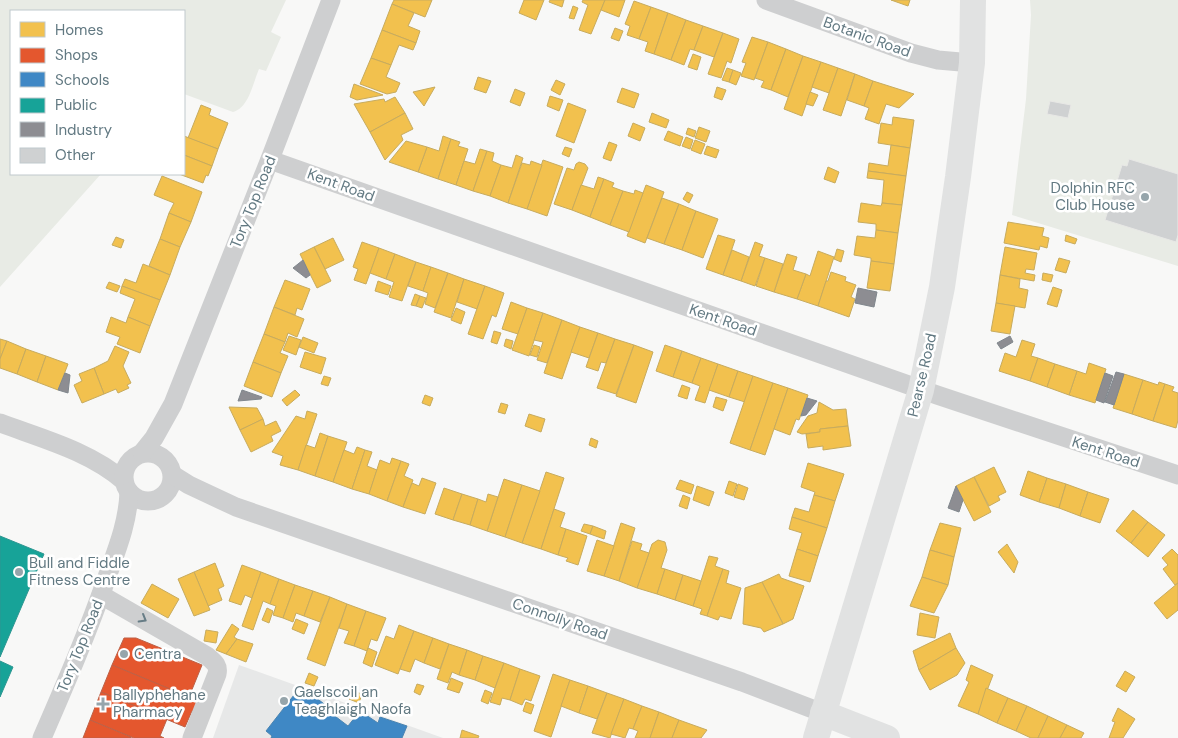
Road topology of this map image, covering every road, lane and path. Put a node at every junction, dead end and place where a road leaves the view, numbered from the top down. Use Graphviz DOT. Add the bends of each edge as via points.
graph roads {
  1 [pos="331,0"];
  2 [pos="766,0"];
  3 [pos="973,0"];
  4 [pos="972,63"];
  5 [pos="270,160"];
  6 [pos="921,390"];
  7 [pos="173,404"];
  8 [pos="0,423"];
  9 [pos="79,453"];
  10 [pos="136,457"];
  11 [pos="171,470"];
  12 [pos="1178,475"];
  13 [pos="126,486"];
  14 [pos="160,499"];
  15 [pos="232,506"];
  16 [pos="116,553"];
  17 [pos="101,595"];
  18 [pos="823,713"];
  19 [pos="42,738"];
  20 [pos="192,738"];
  21 [pos="816,738"];
  22 [pos="887,738"];
  1 -- 5 [label="street, Tory Top Road"];
  2 -- 4 [label="street, Botanic Road" via="911,53 938,60"];
  3 -- 4 [label="street, Pearse Road"];
  4 -- 6 [label="street, Pearse Road" via="943,278"];
  5 -- 6 [label="street, Kent Road"];
  5 -- 7 [label="street, Tory Top Road"];
  6 -- 12 [label="street, Kent Road"];
  6 -- 18 [label="street, Pearse Road"];
  7 -- 10 [label="street, Tory Top Road" via="154,438"];
  7 -- 11 [label="street, Tory Top Road" via="165,446"];
  8 -- 9 [label="street"];
  9 -- 10 [label="street" via="116,461"];
  9 -- 13 [label="street" via="99,462"];
  10 -- 11 [label="street" via="150,453 158,455"];
  10 -- 13 [label="street" via="124,473"];
  11 -- 14 [label="street" via="171,487"];
  11 -- 15 [label="street, Connolly Road" via="189,485"];
  13 -- 14 [label="street" via="134,498 142,501"];
  13 -- 16 [label="street, Tory Top Road" via="128,508"];
  14 -- 15 [label="street, Connolly Road" via="203,500"];
  14 -- 16 [label="street, Tory Top Road" via="141,512"];
  15 -- 18 [label="street, Connolly Road"];
  16 -- 17 [label="street, Tory Top Road"];
  17 -- 19 [label="street, Tory Top Road"];
  17 -- 20 [label="street, one-way" via="216,663 217,674"];
  18 -- 21 [label="street, Pearse Road"];
  18 -- 22 [label="street, Connolly Road"];
}
